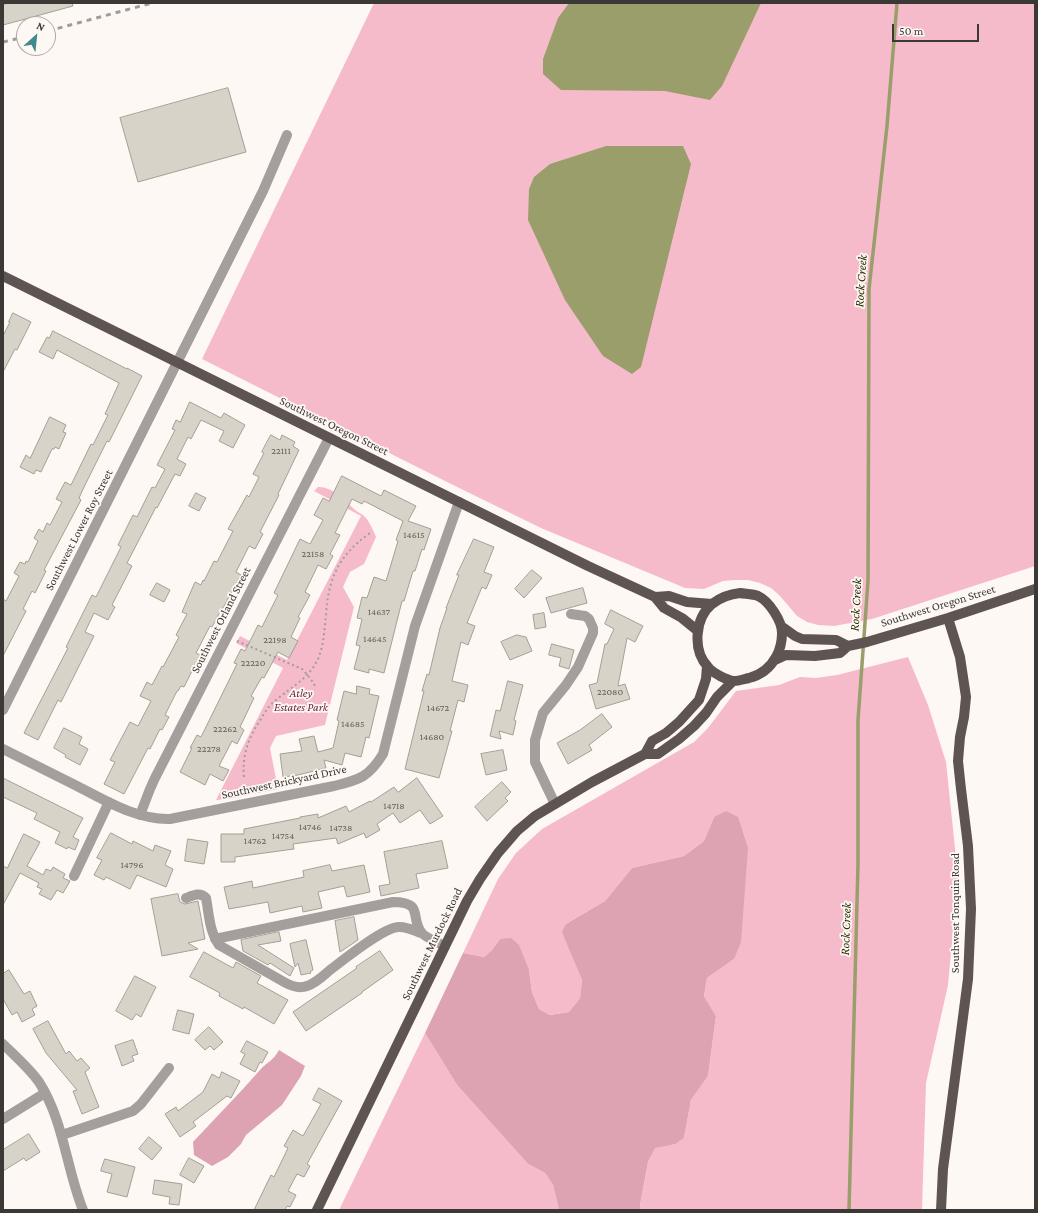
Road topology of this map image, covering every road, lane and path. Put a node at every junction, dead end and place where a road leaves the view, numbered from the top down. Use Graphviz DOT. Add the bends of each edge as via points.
graph roads {
  1 [pos="287,135"];
  2 [pos="3,276"];
  3 [pos="178,362"];
  4 [pos="329,438"];
  5 [pos="459,502"];
  6 [pos="370,533"];
  7 [pos="1035,589"];
  8 [pos="656,597"];
  9 [pos="712,604"];
  10 [pos="571,614"];
  11 [pos="948,618"];
  12 [pos="781,626"];
  13 [pos="698,631"];
  14 [pos="228,635"];
  15 [pos="848,646"];
  16 [pos="775,660"];
  17 [pos="707,666"];
  18 [pos="307,675"];
  19 [pos="733,681"];
  20 [pos="315,686"];
  21 [pos="3,710"];
  22 [pos="3,749"];
  23 [pos="645,754"];
  24 [pos="244,777"];
  25 [pos="108,802"];
  26 [pos="555,804"];
  27 [pos="140,815"];
  28 [pos="74,876"];
  29 [pos="186,898"];
  30 [pos="421,933"];
  31 [pos="215,939"];
  32 [pos="444,946"];
  33 [pos="3,1044"];
  34 [pos="169,1068"];
  35 [pos="45,1093"];
  36 [pos="3,1119"];
  37 [pos="62,1135"];
  38 [pos="83,1210"];
  39 [pos="317,1210"];
  40 [pos="941,1210"];
  1 -- 3 [label="street, Southwest Lower Roy Street" via="263,191"];
  2 -- 3 [label="main road, Southwest Oregon Street"];
  3 -- 4 [label="main road, Southwest Oregon Street"];
  3 -- 21 [label="street, Southwest Lower Roy Street"];
  4 -- 5 [label="main road, Southwest Oregon Street"];
  4 -- 14 [label="street, Southwest Orland Street"];
  5 -- 8 [label="main road, Southwest Oregon Street"];
  5 -- 27 [label="street, Southwest Brickyard Drive" via="416,626 383,754 366,775 358,780 334,786 170,819"];
  6 -- 18 [label="path" via="346,553 335,574 328,597 322,647 317,661"];
  7 -- 11 [label="main road, Southwest Oregon Street"];
  8 -- 9 [label="main road, Southwest Oregon Street" via="669,596 687,602"];
  8 -- 13 [label="main road, Southwest Oregon Street" via="664,608"];
  9 -- 12 [label="main road" via="735,594 750,594 769,605"];
  9 -- 13 [label="main road" via="700,621"];
  10 -- 26 [label="street" via="590,619 593,633 578,667 543,713 535,740 535,762"];
  11 -- 15 [label="main road, Southwest Oregon Street"];
  11 -- 40 [label="main road, Southwest Tonquin Road" via="960,657 966,697 958,761 968,846 970,909 968,979 945,1156"];
  12 -- 15 [label="main road" via="802,639 836,640"];
  12 -- 16 [label="main road" via="781,644"];
  13 -- 17 [label="main road" via="698,649"];
  14 -- 18 [label="path" via="297,666"];
  14 -- 27 [label="street, Southwest Orland Street" via="150,789"];
  15 -- 16 [label="main road, Southwest Oregon Street" via="840,653 786,656"];
  16 -- 19 [label="main road" via="763,673"];
  17 -- 19 [label="main road" via="713,672"];
  17 -- 23 [label="main road, Southwest Murdock Road" via="706,679 699,700 679,722 652,742"];
  18 -- 20 [label="path"];
  18 -- 24 [label="path" via="274,702 254,729 246,748"];
  19 -- 23 [label="main road, Southwest Murdock Road" via="700,720 679,739 658,754"];
  22 -- 25 [label="street, Southwest Brickyard Drive"];
  23 -- 26 [label="main road, Southwest Murdock Road"];
  25 -- 27 [label="street, Southwest Brickyard Drive"];
  25 -- 28 [label="street"];
  26 -- 32 [label="main road, Southwest Murdock Road" via="517,831 492,861 467,901"];
  29 -- 31 [label="street" via="197,894 206,898"];
  30 -- 31 [label="street" via="415,910 403,902 393,902"];
  30 -- 31 [label="street" via="402,927 387,930 314,982 300,988 245,960 219,945"];
  30 -- 32 [label="street"];
  32 -- 39 [label="main road, Southwest Murdock Road"];
  33 -- 35 [label="street" via="31,1071"];
  34 -- 37 [label="street" via="133,1111"];
  35 -- 36 [label="street"];
  35 -- 37 [label="street"];
  37 -- 38 [label="street"];
}
